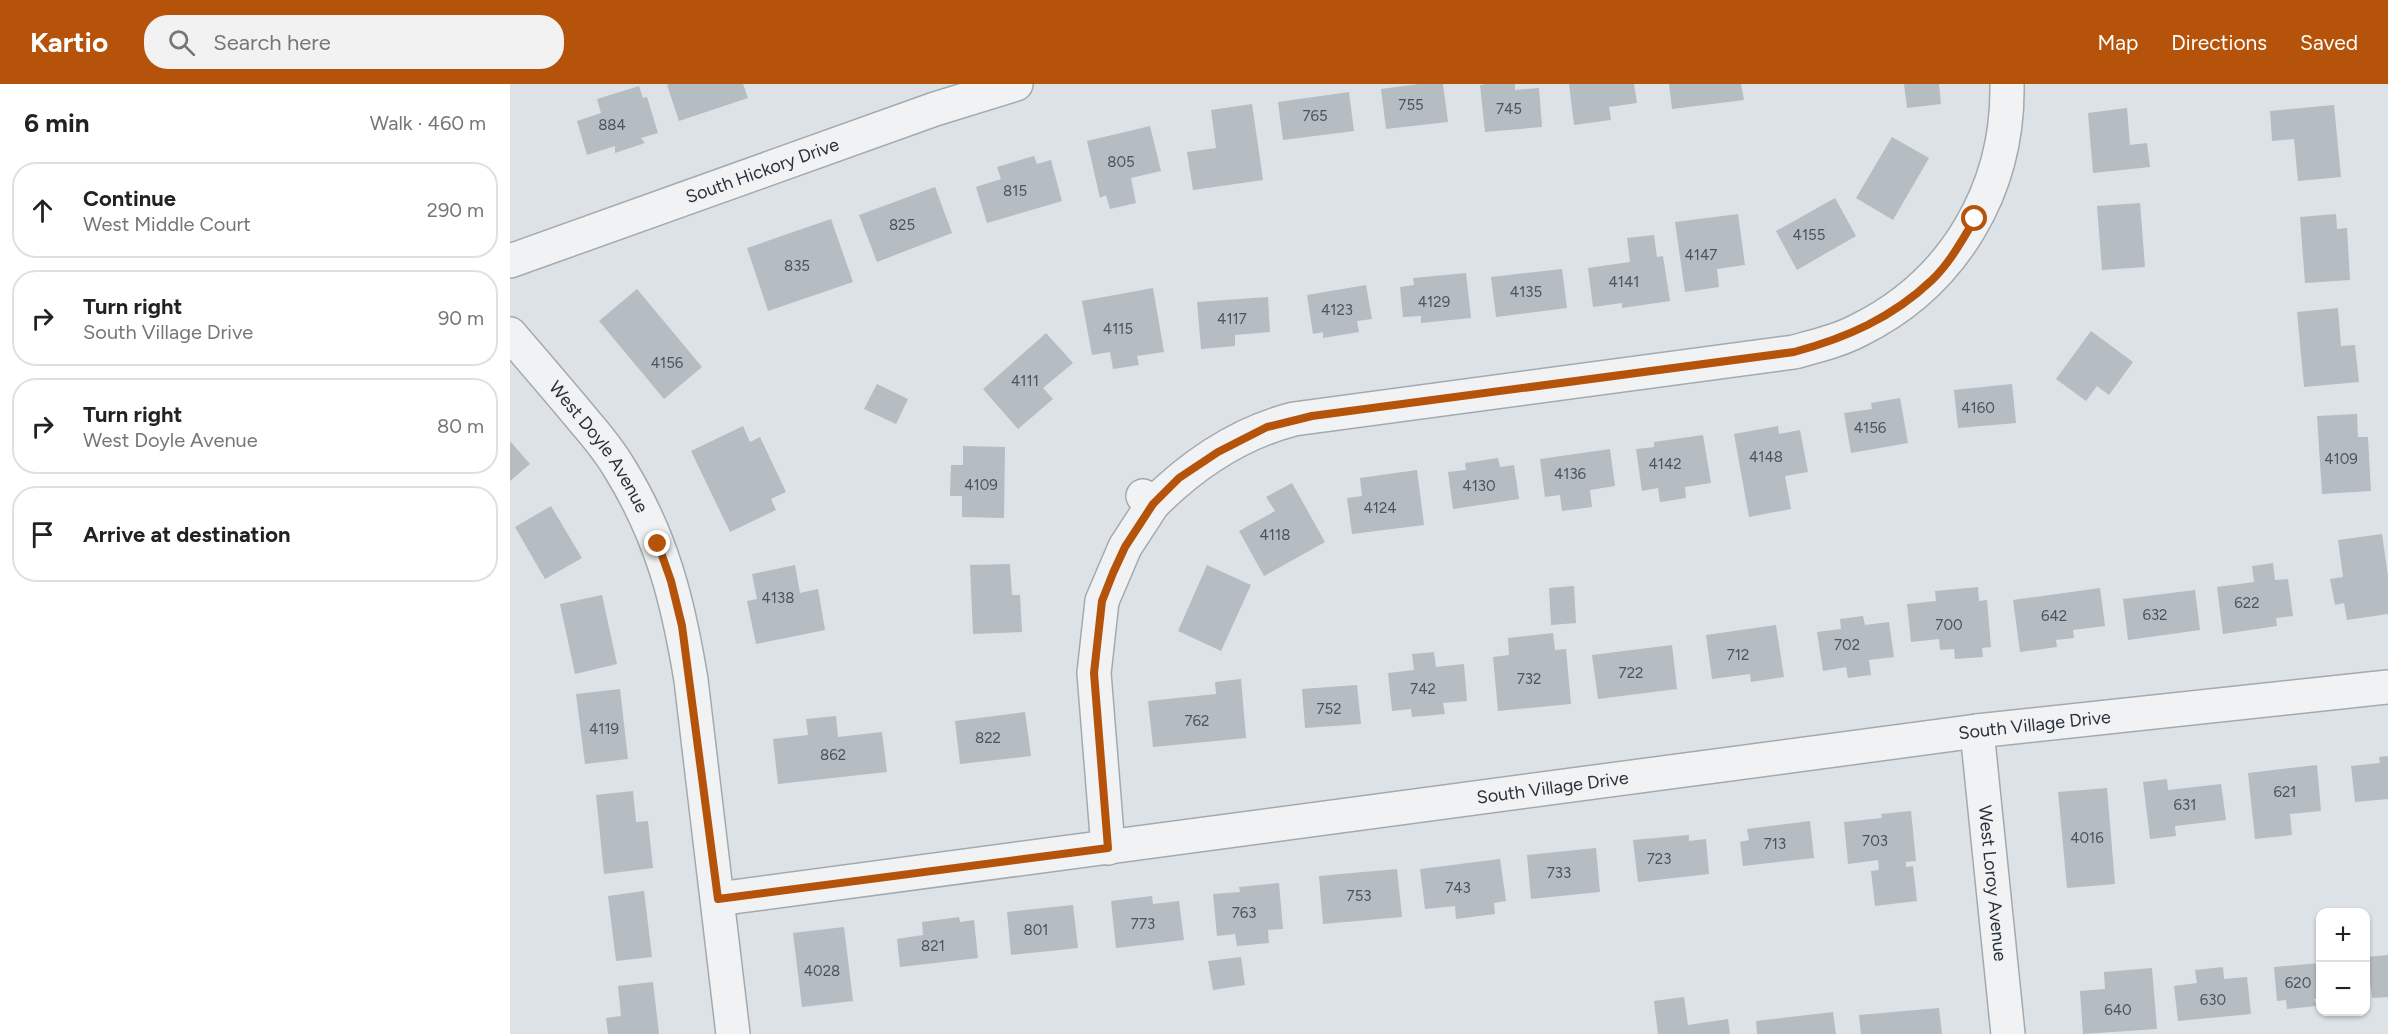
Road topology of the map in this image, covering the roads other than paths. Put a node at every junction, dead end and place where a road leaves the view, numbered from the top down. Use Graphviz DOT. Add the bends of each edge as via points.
graph roads {
  1 [pos="1016,84"];
  2 [pos="2007,84"];
  3 [pos="510,261"];
  4 [pos="510,334"];
  5 [pos="2388,687"];
  6 [pos="1977,731"];
  7 [pos="1108,848"];
  8 [pos="718,899"];
  9 [pos="733,1034"];
  10 [pos="2008,1034"];
  1 -- 3 [label="street, South Hickory Drive" via="935,109"];
  2 -- 7 [label="street" via="2005,135 1999,161 1958,256 1910,298 1860,330 1794,352 1287,421 1218,452 1148,500 1102,601 1094,673"];
  4 -- 8 [label="street, West Doyle Avenue" via="619,466 658,544 682,626"];
  5 -- 6 [label="street, South Village Drive"];
  6 -- 7 [label="street, South Village Drive"];
  6 -- 10 [label="street, West Loroy Avenue"];
  7 -- 8 [label="street, South Village Drive"];
  8 -- 9 [label="street, West Doyle Avenue"];
}
